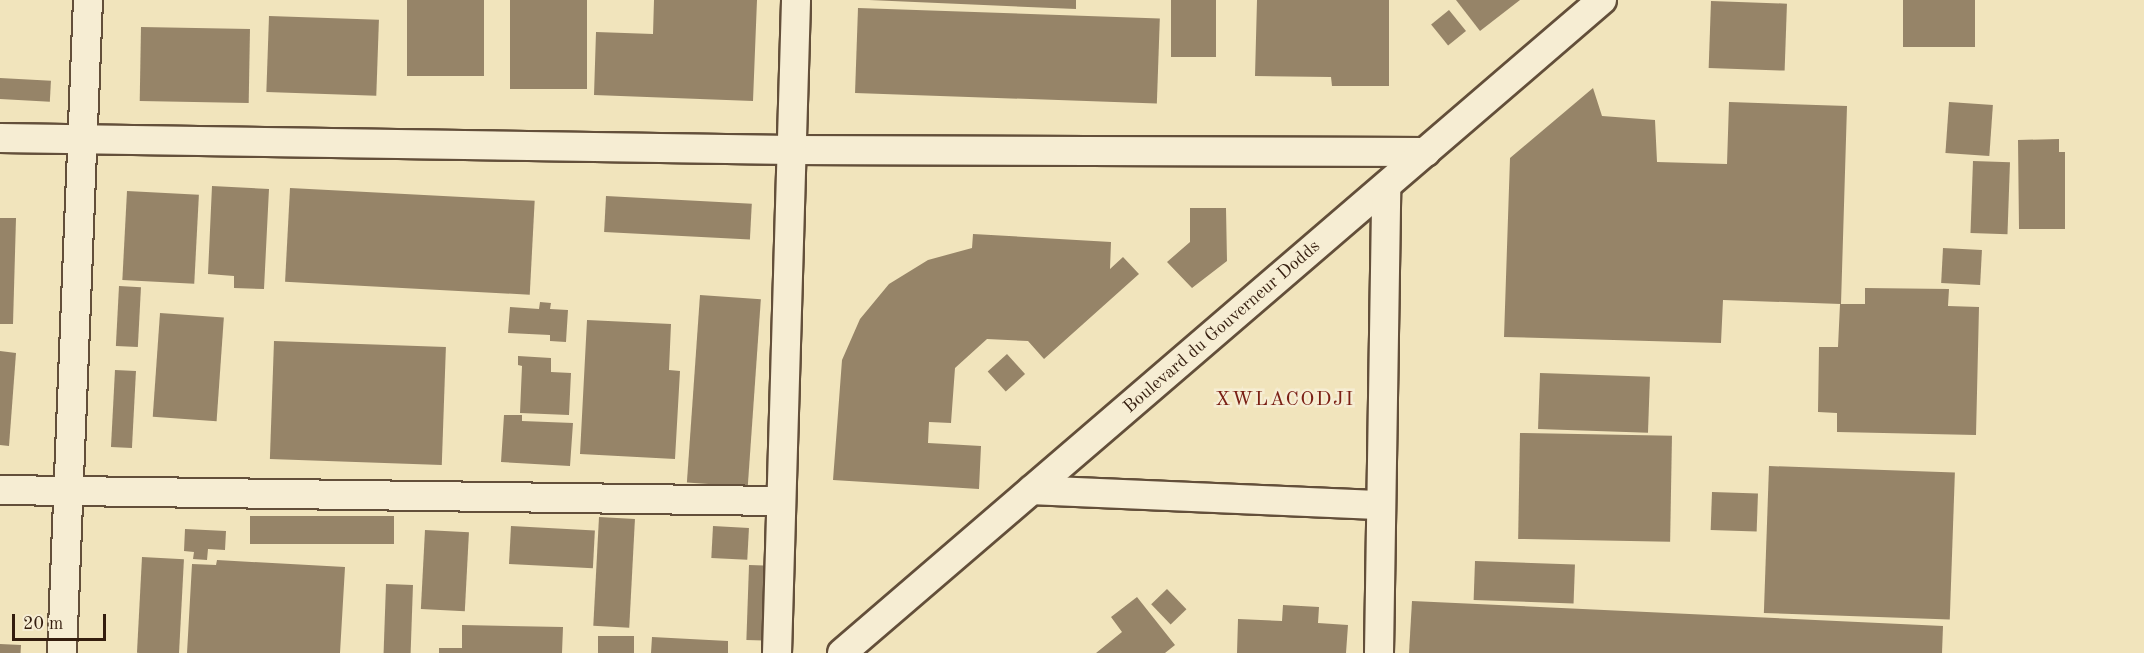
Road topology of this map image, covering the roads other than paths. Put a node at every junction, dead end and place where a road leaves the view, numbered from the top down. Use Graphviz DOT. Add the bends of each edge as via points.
graph roads {
  1 [pos="88,0"];
  2 [pos="796,0"];
  3 [pos="1602,0"];
  4 [pos="0,138"];
  5 [pos="82,139"];
  6 [pos="792,150"];
  7 [pos="1426,152"];
  8 [pos="1386,186"];
  9 [pos="0,490"];
  10 [pos="68,490"];
  11 [pos="1032,490"];
  12 [pos="781,501"];
  13 [pos="1381,505"];
  14 [pos="62,653"];
  15 [pos="777,653"];
  16 [pos="842,653"];
  17 [pos="1379,653"];
  1 -- 5 [label="street"];
  2 -- 6 [label="street"];
  3 -- 7 [label="street, Boulevard du Gouverneur Dodds"];
  4 -- 5 [label="street"];
  5 -- 6 [label="street"];
  5 -- 10 [label="street"];
  6 -- 7 [label="street"];
  6 -- 12 [label="street"];
  7 -- 8 [label="street, Boulevard du Gouverneur Dodds"];
  8 -- 11 [label="street, Boulevard du Gouverneur Dodds"];
  8 -- 13 [label="street"];
  9 -- 10 [label="street"];
  10 -- 12 [label="street"];
  10 -- 14 [label="street"];
  11 -- 13 [label="street"];
  11 -- 16 [label="street, Boulevard du Gouverneur Dodds"];
  12 -- 15 [label="street"];
  13 -- 17 [label="street"];
}
